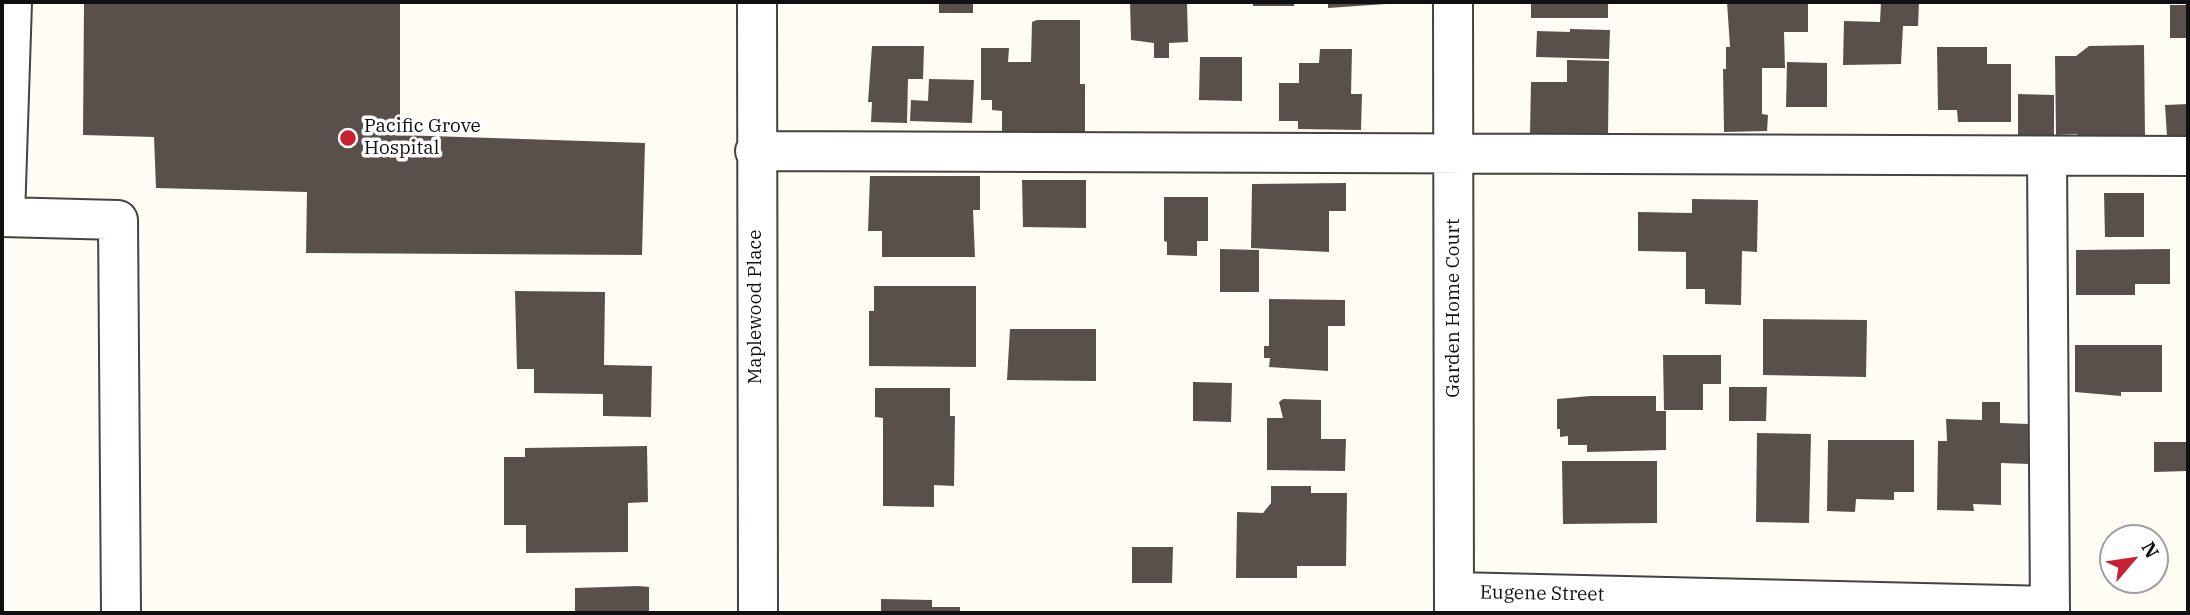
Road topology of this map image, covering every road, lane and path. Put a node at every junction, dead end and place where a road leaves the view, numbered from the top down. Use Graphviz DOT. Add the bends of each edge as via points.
graph roads {
  1 [pos="12,2"];
  2 [pos="757,2"];
  3 [pos="1454,2"];
  4 [pos="755,150"];
  5 [pos="1454,155"];
  6 [pos="2047,156"];
  7 [pos="2188,156"];
  8 [pos="3,217"];
  9 [pos="1454,603"];
  10 [pos="2050,610"];
  11 [pos="121,613"];
  12 [pos="758,613"];
  1 -- 8 [label="street"];
  2 -- 4 [label="street, Maplewood Place"];
  3 -- 5 [label="street, Garden Home Court"];
  4 -- 5 [label="street"];
  4 -- 12 [label="street, Maplewood Place"];
  5 -- 6 [label="street"];
  5 -- 9 [label="street, Garden Home Court"];
  6 -- 7 [label="street"];
  6 -- 10 [label="street"];
  8 -- 11 [label="street" via="118,220"];
  9 -- 10 [label="street, Eugene Street"];
}
